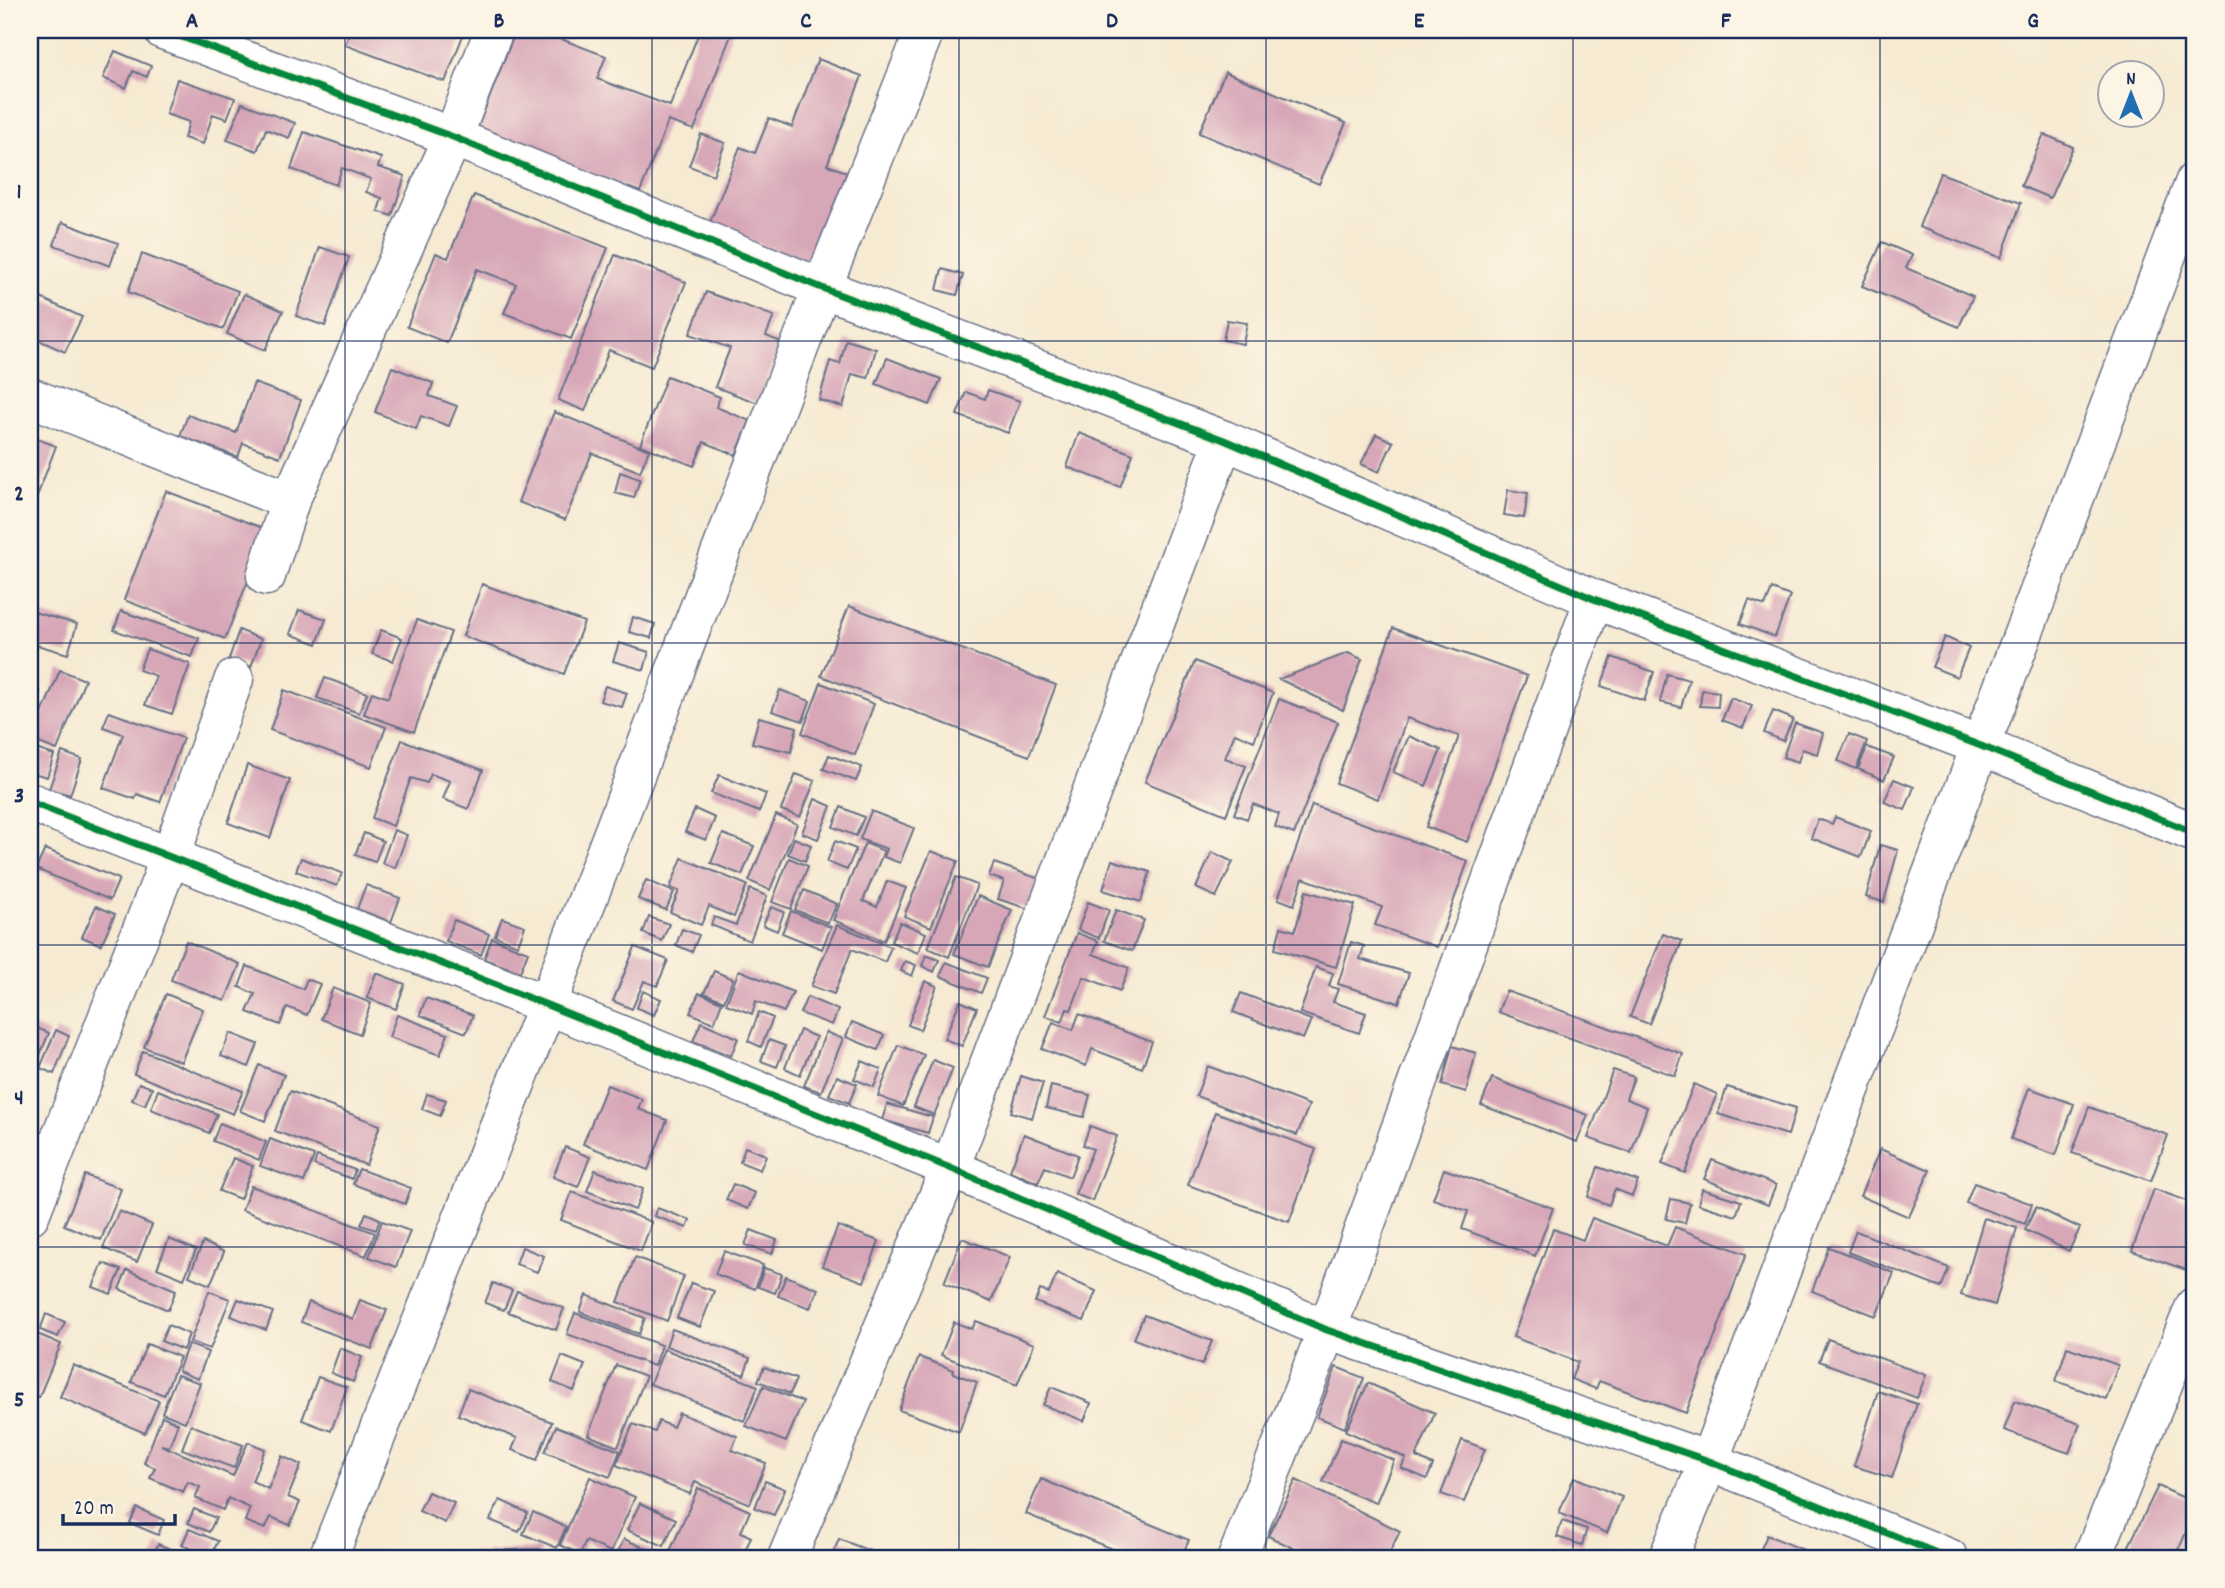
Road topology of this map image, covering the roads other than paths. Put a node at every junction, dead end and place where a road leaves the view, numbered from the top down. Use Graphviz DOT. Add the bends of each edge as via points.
graph roads {
  1 [pos="163,30"];
  2 [pos="494,30"];
  3 [pos="925,30"];
  4 [pos="453,137"];
  5 [pos="2195,181"];
  6 [pos="822,288"];
  7 [pos="30,397"];
  8 [pos="1224,440"];
  9 [pos="290,501"];
  10 [pos="267,576"];
  11 [pos="1594,599"];
  12 [pos="234,679"];
  13 [pos="1981,746"];
  14 [pos="30,802"];
  15 [pos="2195,833"];
  16 [pos="170,858"];
  17 [pos="547,1006"];
  18 [pos="950,1168"];
  19 [pos="30,1215"];
  20 [pos="2195,1306"];
  21 [pos="1326,1330"];
  22 [pos="1709,1461"];
  23 [pos="328,1558"];
  24 [pos="787,1558"];
  25 [pos="1237,1558"];
  26 [pos="1668,1558"];
  27 [pos="1949,1558"];
  28 [pos="2092,1558"];
  1 -- 4 [label="street"];
  2 -- 4 [label="street"];
  3 -- 6 [label="street"];
  4 -- 6 [label="street"];
  4 -- 9 [label="street"];
  5 -- 13 [label="street"];
  6 -- 8 [label="street"];
  6 -- 17 [label="street"];
  7 -- 9 [label="street"];
  8 -- 11 [label="street"];
  8 -- 18 [label="street"];
  9 -- 10 [label="street"];
  11 -- 13 [label="street"];
  11 -- 21 [label="street"];
  12 -- 16 [label="street"];
  13 -- 15 [label="street"];
  13 -- 22 [label="street"];
  14 -- 16 [label="street"];
  16 -- 17 [label="street"];
  16 -- 19 [label="street"];
  17 -- 18 [label="street"];
  17 -- 23 [label="street"];
  18 -- 21 [label="street"];
  18 -- 24 [label="street"];
  20 -- 28 [label="street"];
  21 -- 22 [label="street"];
  21 -- 25 [label="street"];
  22 -- 26 [label="street"];
  22 -- 27 [label="street"];
}
